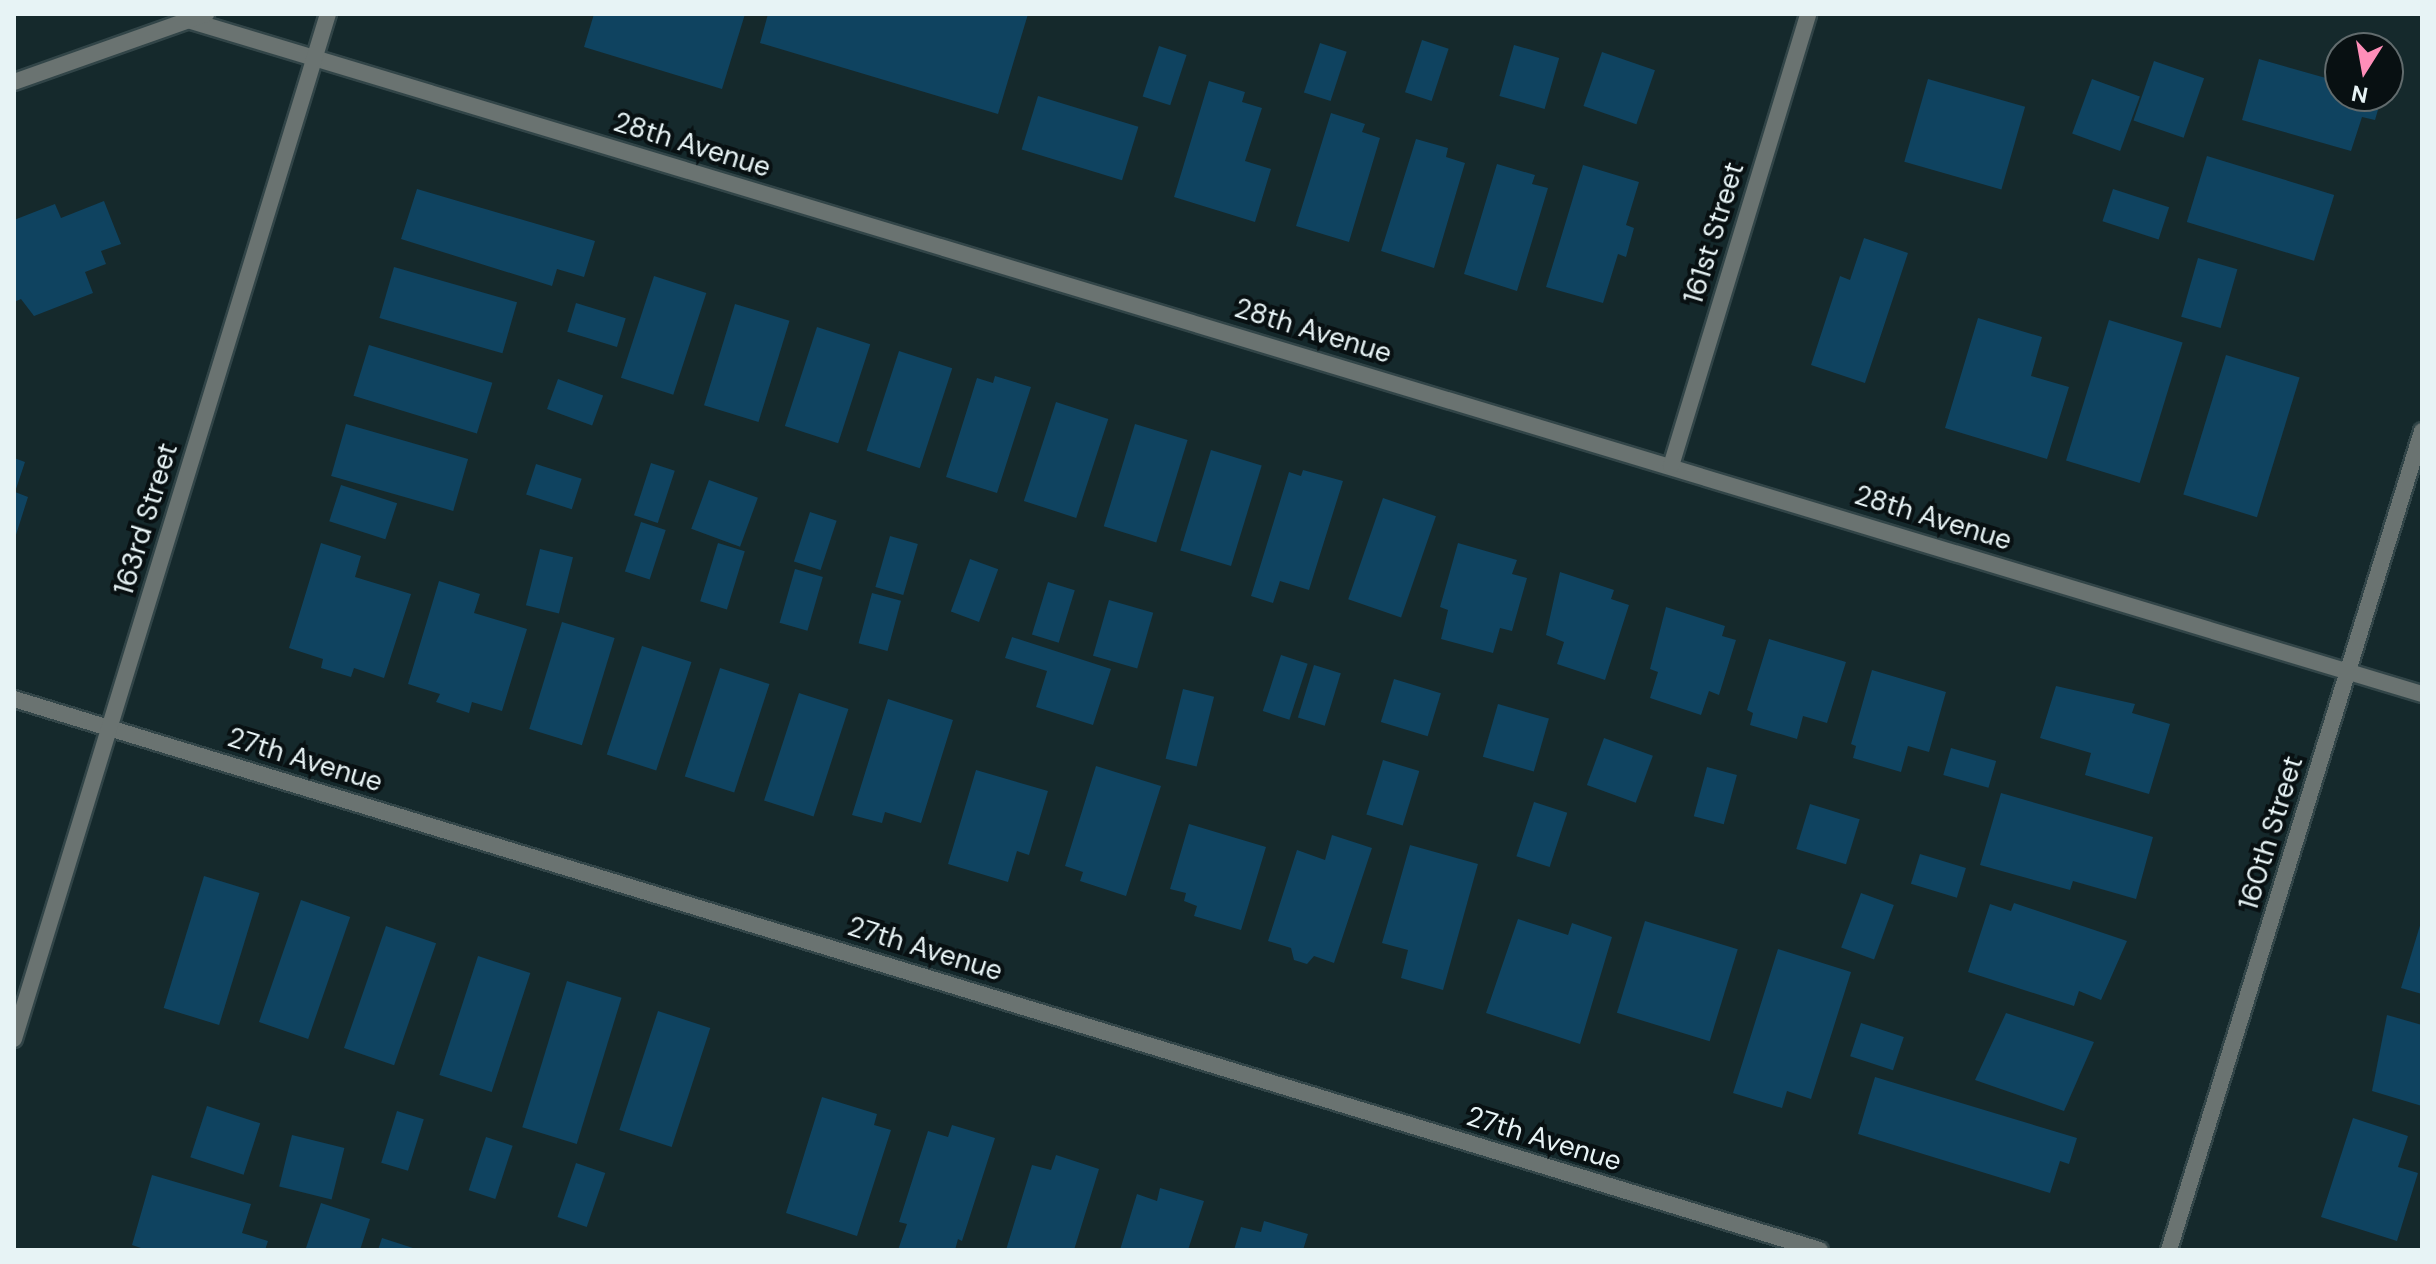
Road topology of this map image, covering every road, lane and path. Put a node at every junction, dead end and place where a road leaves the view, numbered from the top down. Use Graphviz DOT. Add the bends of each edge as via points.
graph roads {
  1 [pos="206,14"];
  2 [pos="328,14"];
  3 [pos="1808,14"];
  4 [pos="188,20"];
  5 [pos="314,58"];
  6 [pos="14,82"];
  7 [pos="2422,431"];
  8 [pos="1671,466"];
  9 [pos="2348,671"];
  10 [pos="2422,694"];
  11 [pos="14,699"];
  12 [pos="109,728"];
  13 [pos="14,1039"];
  14 [pos="1820,1250"];
  15 [pos="2169,1250"];
  1 -- 4 [label="street"];
  2 -- 5 [label="street, 163rd Street"];
  3 -- 8 [label="street, 161st Street"];
  4 -- 5 [label="street, 28th Avenue"];
  4 -- 6 [label="street"];
  5 -- 8 [label="street, 28th Avenue"];
  5 -- 12 [label="street, 163rd Street"];
  7 -- 9 [label="street, 160th Street"];
  8 -- 9 [label="street, 28th Avenue"];
  9 -- 10 [label="street, 28th Avenue"];
  9 -- 15 [label="street, 160th Street"];
  11 -- 12 [label="street, 27th Avenue"];
  12 -- 13 [label="street, 163rd Street"];
  12 -- 14 [label="street, 27th Avenue"];
}
